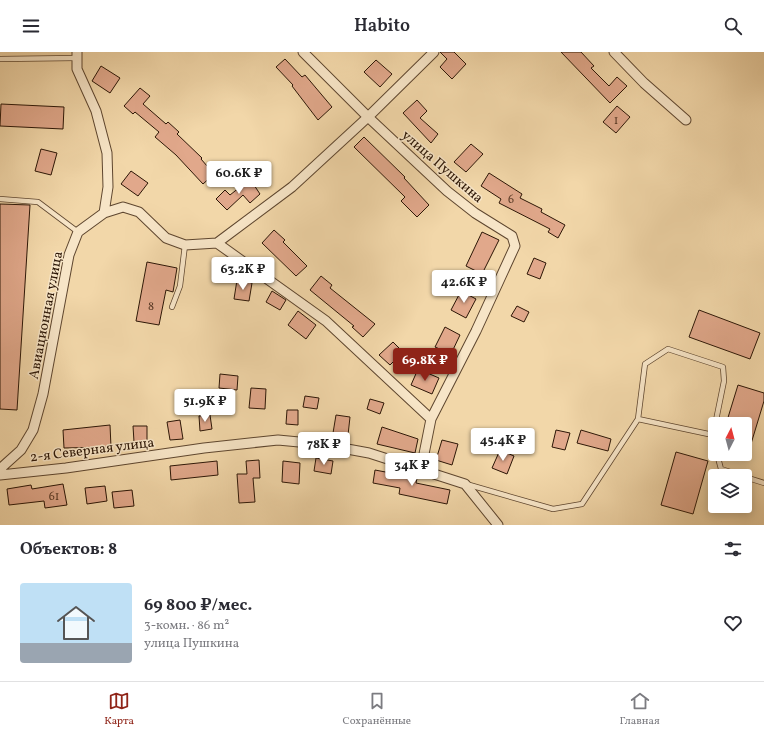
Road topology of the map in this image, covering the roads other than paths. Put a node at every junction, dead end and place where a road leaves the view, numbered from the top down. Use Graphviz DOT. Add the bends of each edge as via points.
graph roads {
  1 [pos="303,52"];
  2 [pos="434,52"];
  3 [pos="614,52"];
  4 [pos="77,55"];
  5 [pos="0,59"];
  6 [pos="368,117"];
  7 [pos="686,120"];
  8 [pos="0,198"];
  9 [pos="104,213"];
  10 [pos="78,232"];
  11 [pos="217,243"];
  12 [pos="185,245"];
  13 [pos="172,307"];
  14 [pos="717,417"];
  15 [pos="638,418"];
  16 [pos="431,419"];
  17 [pos="708,434"];
  18 [pos="0,469"];
  19 [pos="421,469"];
  20 [pos="0,475"];
  21 [pos="752,478"];
  22 [pos="764,482"];
  23 [pos="465,484"];
  24 [pos="498,525"];
  1 -- 6 [label="street, улица Пушкина"];
  2 -- 6 [label="street"];
  3 -- 7 [label="street"];
  4 -- 5 [label="lane"];
  4 -- 9 [label="street" via="77,69 96,111 107,153 108,187"];
  6 -- 11 [label="street" via="292,187"];
  6 -- 16 [label="street, улица Пушкина" via="447,191 475,213 512,236 515,246 476,331"];
  8 -- 10 [label="lane" via="38,202"];
  9 -- 10 [label="street"];
  9 -- 12 [label="street" via="123,207 139,212 166,238"];
  10 -- 18 [label="street, Авиационная улица" via="69,255 43,394 33,430 20,450"];
  11 -- 12 [label="street"];
  11 -- 16 [label="street" via="326,321"];
  12 -- 13 [label="lane" via="180,286"];
  14 -- 15 [label="lane" via="724,381 723,367 668,349 645,364"];
  15 -- 17 [label="lane"];
  15 -- 23 [label="lane" via="582,504 553,510"];
  16 -- 19 [label="street"];
  19 -- 20 [label="street, 2-я Северная улица" via="369,453 278,440"];
  19 -- 23 [label="street, 2-я Северная улица"];
  21 -- 22 [label="lane"];
  23 -- 24 [label="street"];
}
